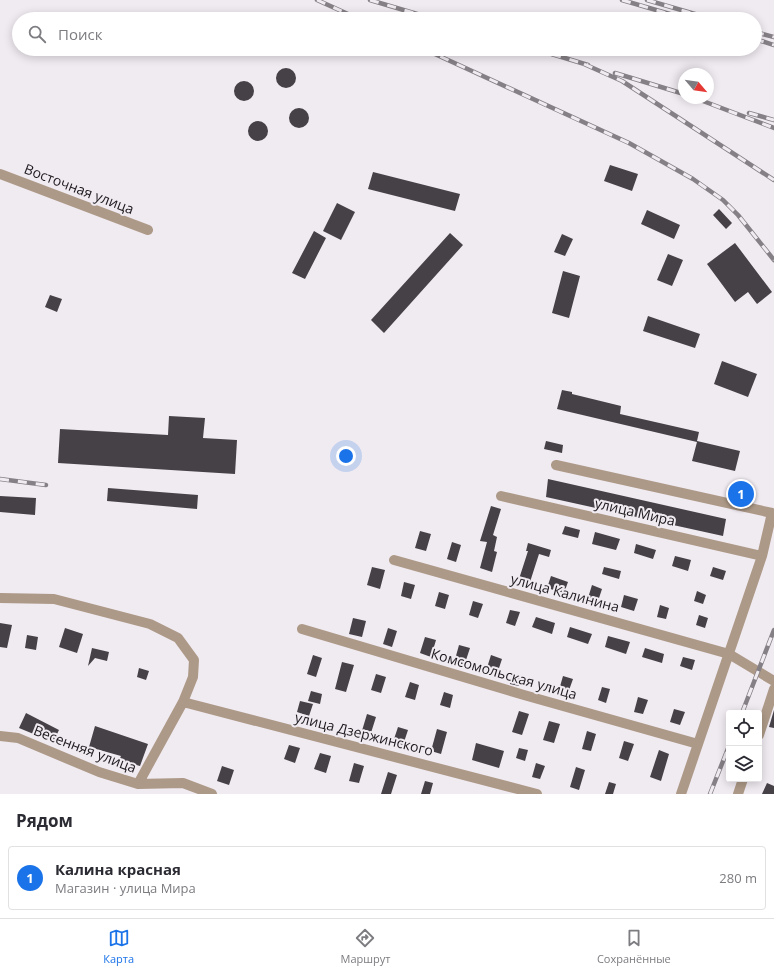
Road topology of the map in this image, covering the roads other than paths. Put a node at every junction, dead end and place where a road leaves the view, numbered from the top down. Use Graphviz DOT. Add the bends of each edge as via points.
graph roads {
  1 [pos="0,174"];
  2 [pos="148,230"];
  3 [pos="556,465"];
  4 [pos="501,496"];
  5 [pos="762,556"];
  6 [pos="394,560"];
  7 [pos="0,598"];
  8 [pos="302,629"];
  9 [pos="729,654"];
  10 [pos="774,680"];
  11 [pos="774,690"];
  12 [pos="183,702"];
  13 [pos="762,726"];
  14 [pos="0,736"];
  15 [pos="698,744"];
  16 [pos="742,782"];
  17 [pos="138,784"];
  18 [pos="212,794"];
  19 [pos="537,794"];
  20 [pos="682,794"];
  21 [pos="738,794"];
  1 -- 2 [label="street, Восточная улица"];
  3 -- 5 [label="street" via="772,513"];
  4 -- 5 [label="street, улица Мира"];
  5 -- 9 [label="street"];
  6 -- 9 [label="street, улица Калинина"];
  7 -- 12 [label="street, Весенняя улица" via="54,599 150,624 178,638 194,660 192,676"];
  8 -- 15 [label="street, Комсомольская улица"];
  9 -- 10 [label="street, улица Калинина"];
  9 -- 15 [label="street"];
  11 -- 13 [label="street"];
  12 -- 17 [label="street, Весенняя улица"];
  12 -- 19 [label="street, улица Дзержинского"];
  14 -- 17 [label="street, Весенняя улица" via="18,738 99,772"];
  15 -- 20 [label="street"];
  16 -- 21 [label="street"];
  17 -- 18 [label="street" via="183,783"];
}
